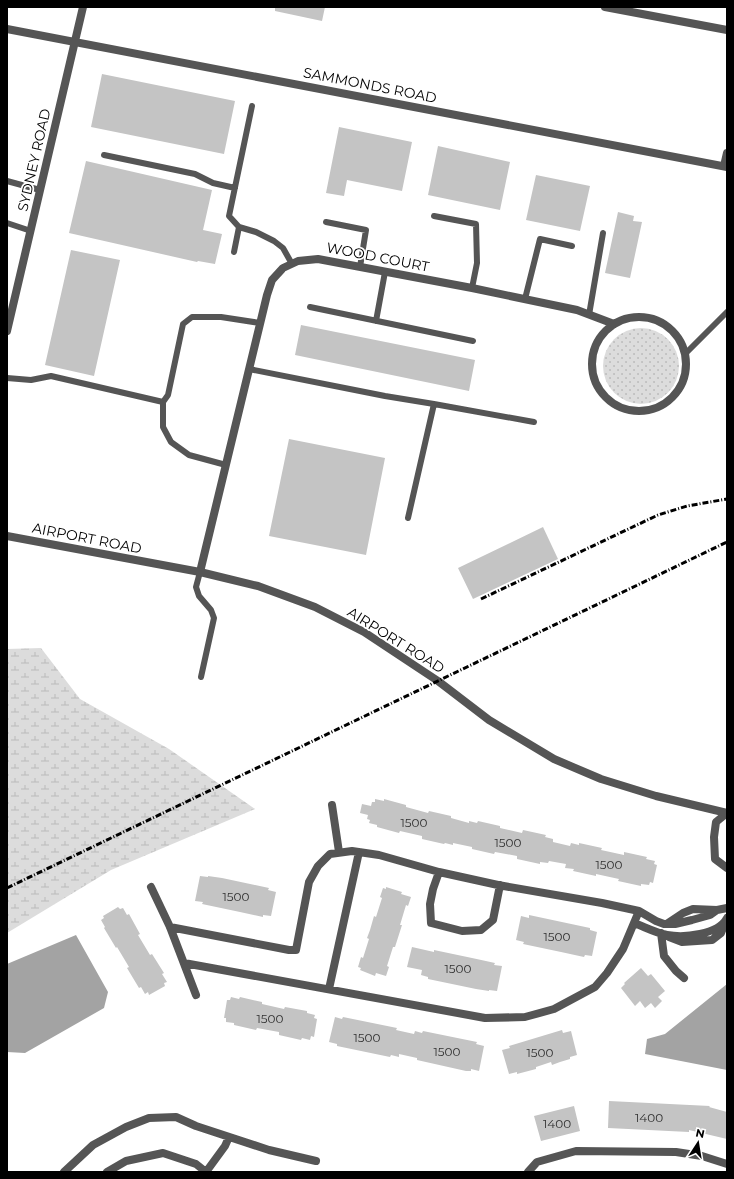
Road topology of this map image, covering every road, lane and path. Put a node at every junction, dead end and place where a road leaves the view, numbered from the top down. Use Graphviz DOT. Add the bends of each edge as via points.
graph roads {
  1 [pos="83,7"];
  2 [pos="605,7"];
  3 [pos="7,29"];
  4 [pos="727,30"];
  5 [pos="75,41"];
  6 [pos="252,106"];
  7 [pos="727,153"];
  8 [pos="104,155"];
  9 [pos="726,166"];
  10 [pos="7,181"];
  11 [pos="235,188"];
  12 [pos="40,190"];
  13 [pos="434,216"];
  14 [pos="326,222"];
  15 [pos="7,223"];
  16 [pos="239,227"];
  17 [pos="31,230"];
  18 [pos="603,233"];
  19 [pos="572,246"];
  20 [pos="234,252"];
  21 [pos="292,264"];
  22 [pos="360,267"];
  23 [pos="385,272"];
  24 [pos="472,288"];
  25 [pos="525,299"];
  26 [pos="310,307"];
  27 [pos="9,312"];
  28 [pos="727,312"];
  29 [pos="589,315"];
  30 [pos="376,321"];
  31 [pos="260,323"];
  32 [pos="614,324"];
  33 [pos="7,331"];
  34 [pos="473,341"];
  35 [pos="685,354"];
  36 [pos="249,368"];
  37 [pos="7,378"];
  38 [pos="163,402"];
  39 [pos="434,404"];
  40 [pos="534,422"];
  41 [pos="226,465"];
  42 [pos="408,518"];
  43 [pos="7,536"];
  44 [pos="200,572"];
  45 [pos="201,678"];
  46 [pos="332,804"];
  47 [pos="727,813"];
  48 [pos="339,852"];
  49 [pos="359,852"];
  50 [pos="727,868"];
  51 [pos="439,872"];
  52 [pos="500,885"];
  53 [pos="151,887"];
  54 [pos="727,908"];
  55 [pos="639,911"];
  56 [pos="727,918"];
  57 [pos="634,923"];
  58 [pos="170,927"];
  59 [pos="663,934"];
  60 [pos="184,963"];
  61 [pos="684,978"];
  62 [pos="329,990"];
  63 [pos="196,994"];
  64 [pos="229,1137"];
  65 [pos="316,1161"];
  66 [pos="727,1164"];
  67 [pos="64,1172"];
  68 [pos="106,1172"];
  69 [pos="206,1172"];
  70 [pos="528,1172"];
  1 -- 5 [label="street, SYDNEY ROAD"];
  2 -- 4 [label="street"];
  3 -- 5 [label="street, SAMMONDS ROAD"];
  5 -- 9 [label="street, SAMMONDS ROAD"];
  5 -- 12 [label="street, SYDNEY ROAD"];
  6 -- 11 [label="lane"];
  7 -- 9 [label="street"];
  8 -- 11 [label="lane" via="195,174 213,183"];
  10 -- 12 [label="lane"];
  11 -- 16 [label="lane" via="229,216"];
  12 -- 17 [label="street, SYDNEY ROAD"];
  13 -- 24 [label="lane" via="476,224 476,263"];
  14 -- 22 [label="lane" via="366,230"];
  15 -- 17 [label="lane"];
  16 -- 20 [label="lane"];
  16 -- 21 [label="lane" via="274,241 283,248"];
  17 -- 27 [label="street, SYDNEY ROAD"];
  18 -- 29 [label="lane"];
  19 -- 25 [label="lane" via="540,239"];
  21 -- 22 [label="street, WOOD COURT" via="318,259"];
  21 -- 31 [label="street, WOOD COURT" via="283,268 272,280"];
  22 -- 23 [label="street, WOOD COURT"];
  23 -- 24 [label="street, WOOD COURT"];
  23 -- 30 [label="lane"];
  24 -- 25 [label="street, WOOD COURT"];
  25 -- 29 [label="street, WOOD COURT"];
  26 -- 30 [label="lane"];
  27 -- 33 [label="street, SYDNEY ROAD"];
  28 -- 35 [label="lane"];
  29 -- 32 [label="street, WOOD COURT"];
  30 -- 34 [label="lane"];
  31 -- 36 [label="street, WOOD COURT"];
  31 -- 38 [label="lane" via="221,317 192,317 183,324 168,395"];
  32 -- 35 [label="street" via="628,318 642,317 657,321 670,329 679,340"];
  32 -- 35 [label="street" via="602,334 594,348 591,364 601,394 613,404 628,410 643,411 659,407 672,398 681,385 686,370"];
  36 -- 39 [label="lane"];
  36 -- 41 [label="street, WOOD COURT"];
  37 -- 38 [label="lane" via="31,380 51,376"];
  38 -- 41 [label="lane" via="162,427 171,442 189,456"];
  39 -- 40 [label="lane"];
  39 -- 42 [label="lane"];
  41 -- 44 [label="street, WOOD COURT"];
  43 -- 44 [label="street, AIRPORT ROAD"];
  44 -- 45 [label="lane" via="196,587 214,618"];
  44 -- 47 [label="street, AIRPORT ROAD" via="258,586 315,607 364,632 438,681 489,720 554,759 601,779 656,796"];
  46 -- 48 [label="street"];
  47 -- 50 [label="street" via="716,822 714,837 715,859"];
  48 -- 49 [label="street"];
  48 -- 58 [label="street" via="330,854 318,866 309,882 296,950"];
  49 -- 51 [label="street"];
  49 -- 62 [label="street"];
  51 -- 52 [label="street"];
  51 -- 52 [label="street" via="430,904 431,923 462,931 481,930 493,920"];
  52 -- 55 [label="street"];
  53 -- 58 [label="street"];
  54 -- 55 [label="street" via="675,924 664,924"];
  55 -- 57 [label="street"];
  56 -- 59 [label="street" via="707,933 688,936"];
  57 -- 59 [label="street"];
  57 -- 62 [label="street" via="623,949 595,987 554,1009 525,1017 486,1018"];
  58 -- 60 [label="street"];
  59 -- 61 [label="street" via="664,956"];
  60 -- 62 [label="street"];
  60 -- 63 [label="street"];
  64 -- 65 [label="street"];
  64 -- 67 [label="street" via="176,1117 149,1118 93,1145"];
  64 -- 69 [label="street"];
  66 -- 70 [label="street" via="702,1156 676,1152 576,1151 537,1162"];
  68 -- 69 [label="street" via="126,1161 163,1153 196,1164"];
}
